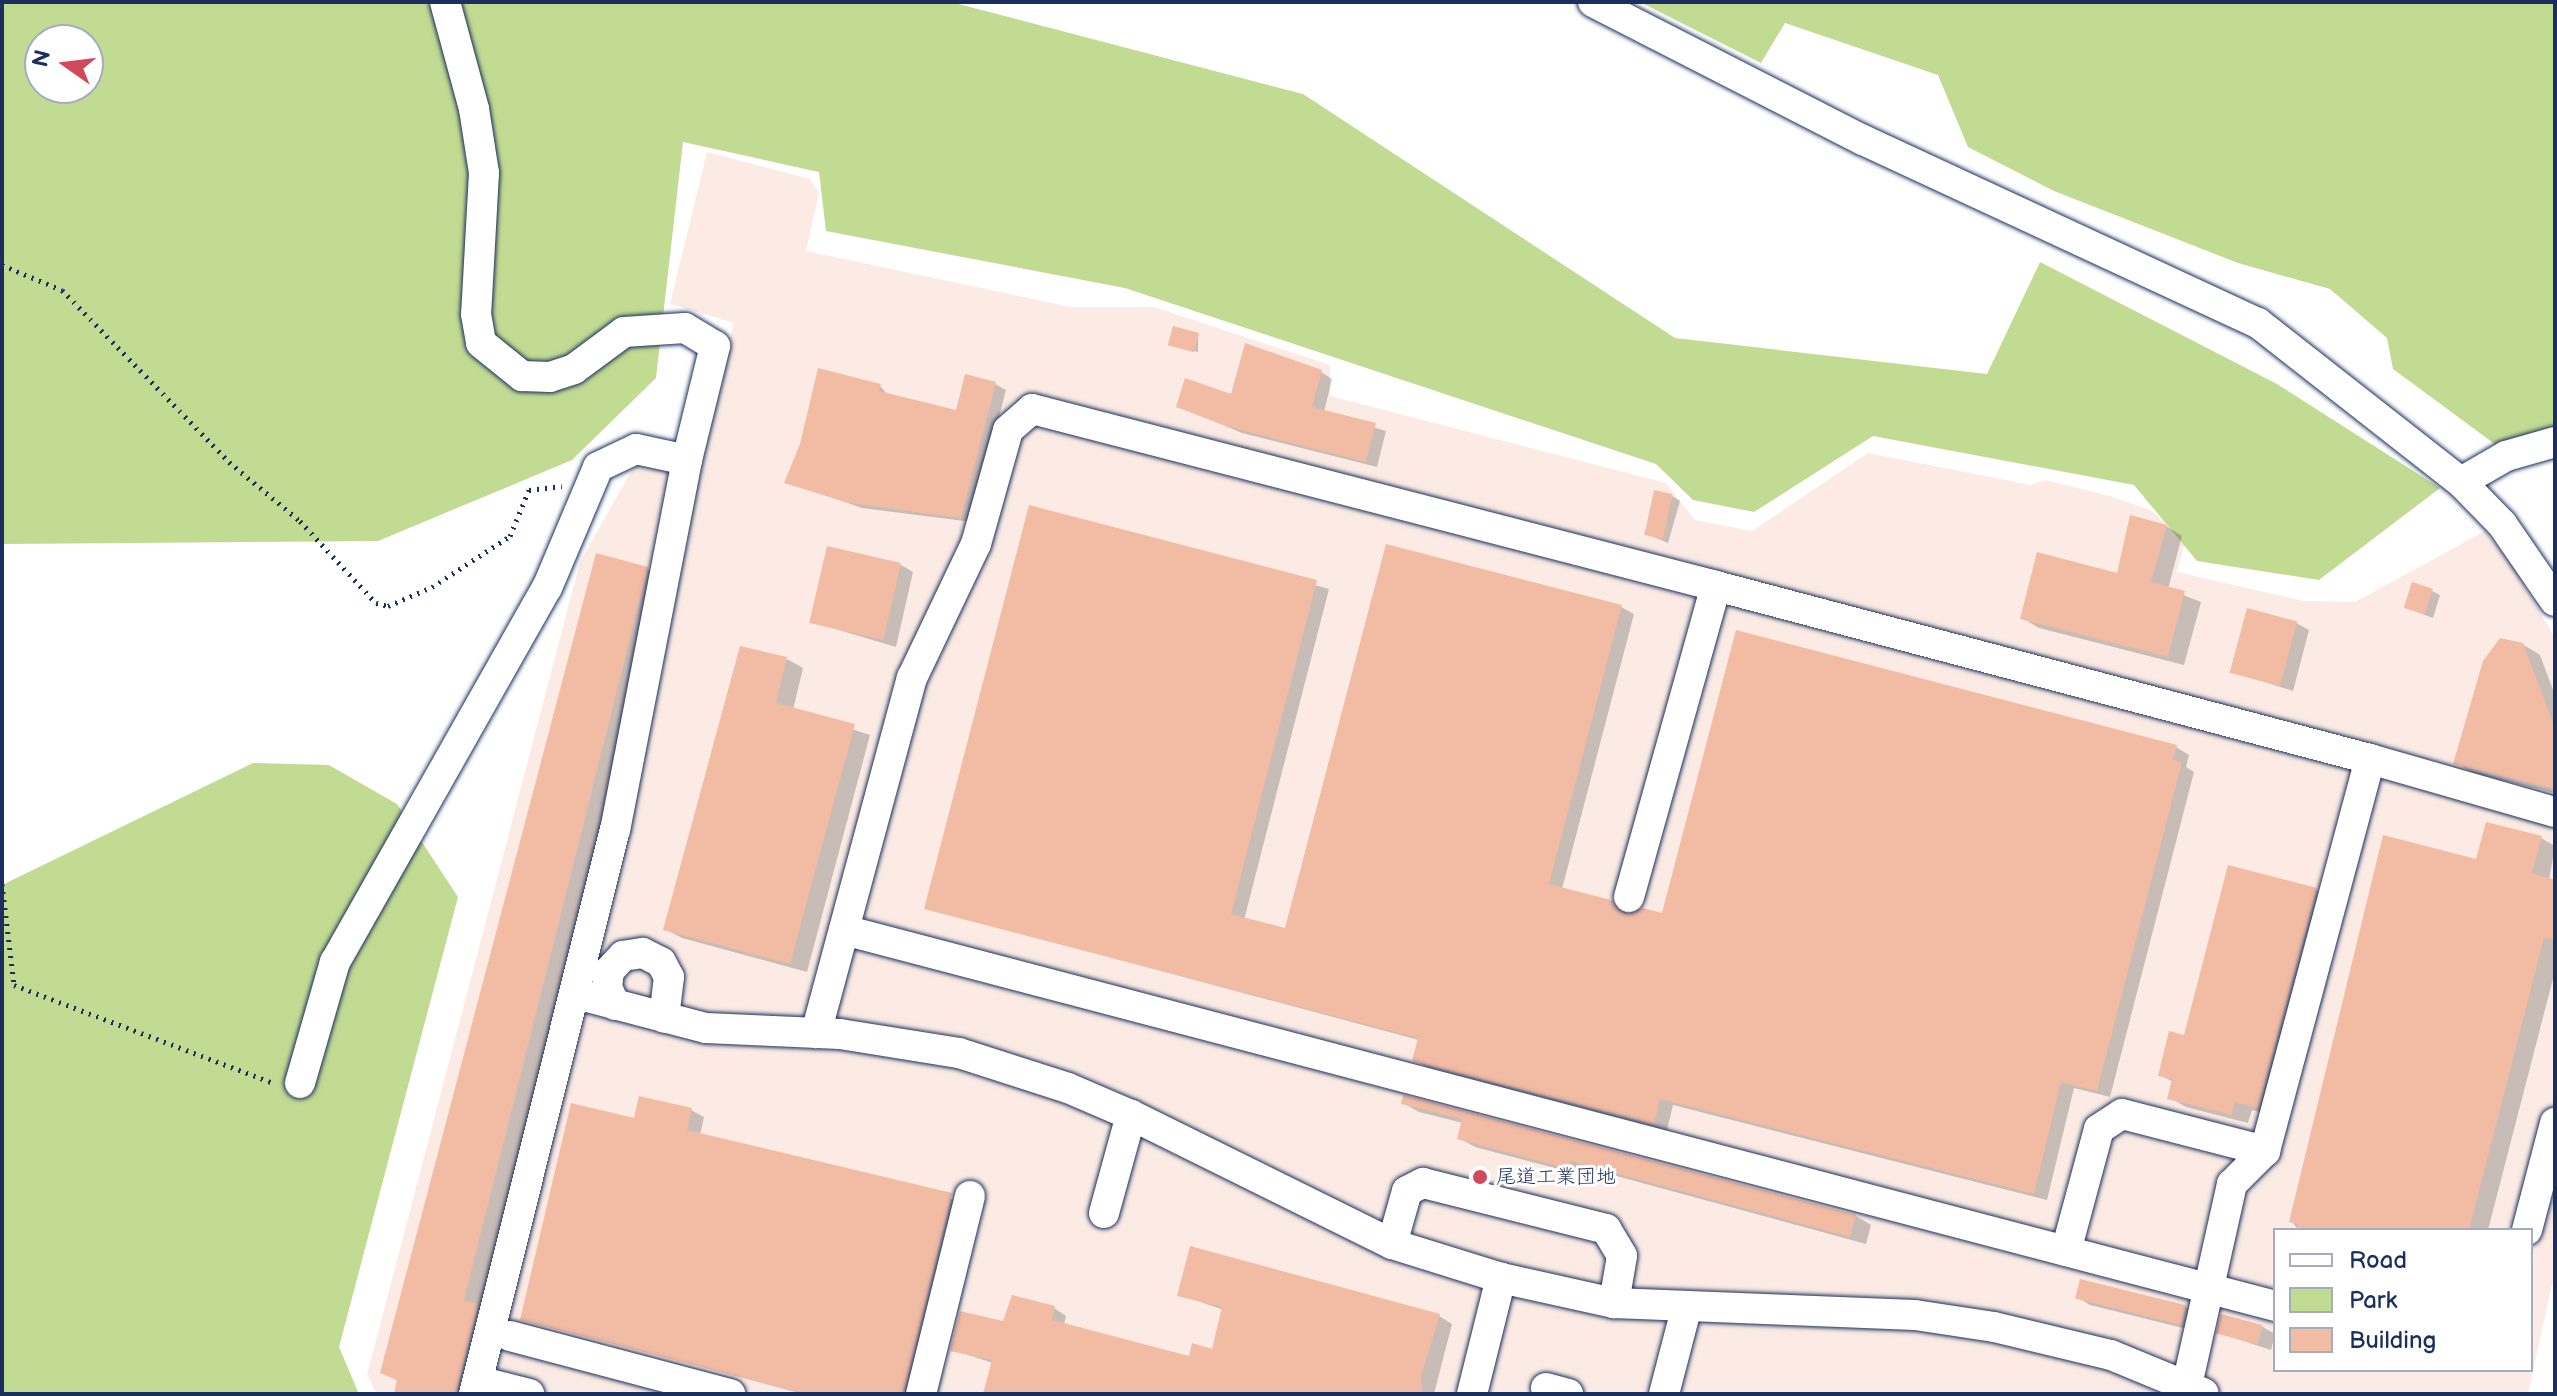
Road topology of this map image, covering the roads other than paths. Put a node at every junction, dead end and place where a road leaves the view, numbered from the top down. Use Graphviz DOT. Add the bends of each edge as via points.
graph roads {
  1 [pos="445,2"];
  2 [pos="1593,2"];
  3 [pos="2555,442"];
  4 [pos="687,460"];
  5 [pos="2461,482"];
  6 [pos="1716,586"];
  7 [pos="2555,601"];
  8 [pos="2370,759"];
  9 [pos="2555,812"];
  10 [pos="1629,897"];
  11 [pos="844,930"];
  12 [pos="576,994"];
  13 [pos="615,1005"];
  14 [pos="664,1018"];
  15 [pos="816,1033"];
  16 [pos="300,1083"];
  17 [pos="1131,1115"];
  18 [pos="2555,1123"];
  19 [pos="2265,1151"];
  20 [pos="970,1196"];
  21 [pos="1104,1213"];
  22 [pos="2528,1228"];
  23 [pos="1392,1244"];
  24 [pos="2066,1251"];
  25 [pos="1501,1278"];
  26 [pos="2206,1287"];
  27 [pos="1614,1303"];
  28 [pos="2273,1305"];
  29 [pos="1687,1306"];
  30 [pos="510,1336"];
  31 [pos="476,1387"];
  32 [pos="2193,1391"];
  33 [pos="529,1394"];
  34 [pos="730,1394"];
  35 [pos="921,1394"];
  36 [pos="1472,1394"];
  37 [pos="1664,1394"];
  1 -- 4 [label="street" via="474,109 484,173 476,314 481,343 522,376 550,377 574,369 624,332 685,328 715,346"];
  2 -- 5 [label="street" via="1863,140 2258,323"];
  3 -- 5 [label="street" via="2506,456"];
  4 -- 12 [label="street" via="615,829"];
  4 -- 16 [label="street" via="636,449 598,467 547,588 335,962"];
  5 -- 7 [label="street" via="2502,524"];
  6 -- 8 [label="street"];
  6 -- 10 [label="street"];
  6 -- 11 [label="street" via="1032,409 1008,430 976,544 912,678"];
  8 -- 9 [label="street"];
  8 -- 19 [label="street"];
  11 -- 15 [label="street"];
  11 -- 24 [label="street"];
  12 -- 13 [label="street"];
  12 -- 31 [label="street"];
  13 -- 14 [label="street"];
  13 -- 14 [label="street" via="607,987 609,971 623,956 643,953 661,962 669,977"];
  14 -- 15 [label="street" via="706,1028"];
  15 -- 17 [label="street" via="959,1053 1068,1088"];
  17 -- 21 [label="street"];
  17 -- 23 [label="street"];
  18 -- 22 [label="street"];
  19 -- 24 [label="street" via="2122,1114 2099,1129"];
  19 -- 26 [label="street" via="2232,1184"];
  20 -- 35 [label="street"];
  23 -- 25 [label="street"];
  23 -- 27 [label="street" via="1407,1191 1423,1183 1606,1229 1622,1256"];
  24 -- 26 [label="street"];
  25 -- 27 [label="street"];
  25 -- 36 [label="street"];
  26 -- 28 [label="street"];
  26 -- 32 [label="street"];
  27 -- 29 [label="street"];
  29 -- 32 [label="street" via="1915,1315 2111,1355"];
  29 -- 37 [label="street"];
  30 -- 34 [label="street"];
  31 -- 33 [label="street"];
}
